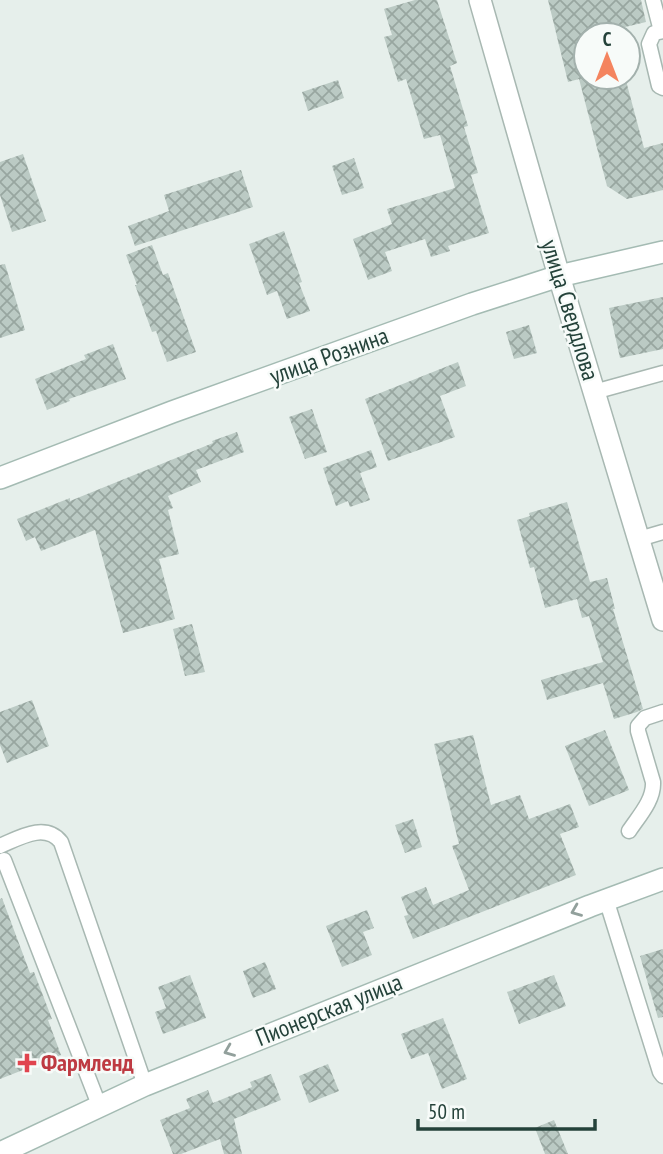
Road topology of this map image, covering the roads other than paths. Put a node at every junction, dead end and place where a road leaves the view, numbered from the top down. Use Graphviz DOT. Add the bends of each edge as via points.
graph roads {
  1 [pos="480,0"];
  2 [pos="653,0"];
  3 [pos="662,31"];
  4 [pos="663,88"];
  5 [pos="663,252"];
  6 [pos="559,276"];
  7 [pos="663,373"];
  8 [pos="594,392"];
  9 [pos="0,478"];
  10 [pos="663,532"];
  11 [pos="639,540"];
  12 [pos="663,620"];
  13 [pos="663,712"];
  14 [pos="629,831"];
  15 [pos="2,853"];
  16 [pos="663,879"];
  17 [pos="606,899"];
  18 [pos="663,1076"];
  19 [pos="145,1085"];
  20 [pos="99,1105"];
  21 [pos="0,1153"];
  1 -- 6 [label="street, улица Свердлова"];
  2 -- 3 [label="lane"];
  3 -- 4 [label="lane" via="654,33 649,44"];
  5 -- 6 [label="street, улица Рознина"];
  6 -- 8 [label="street, улица Свердлова"];
  6 -- 9 [label="street, улица Рознина" via="459,308"];
  7 -- 8 [label="lane"];
  8 -- 11 [label="street, улица Свердлова"];
  10 -- 11 [label="lane"];
  11 -- 12 [label="street, улица Свердлова"];
  13 -- 14 [label="lane" via="645,718 638,726 653,790"];
  15 -- 19 [label="lane" via="34,832 56,835 61,842"];
  15 -- 20 [label="lane"];
  16 -- 17 [label="street, Пионерская улица"];
  17 -- 18 [label="lane"];
  17 -- 19 [label="street, Пионерская улица, one-way"];
  19 -- 20 [label="street, Пионерская улица"];
  20 -- 21 [label="street, Пионерская улица"];
}
